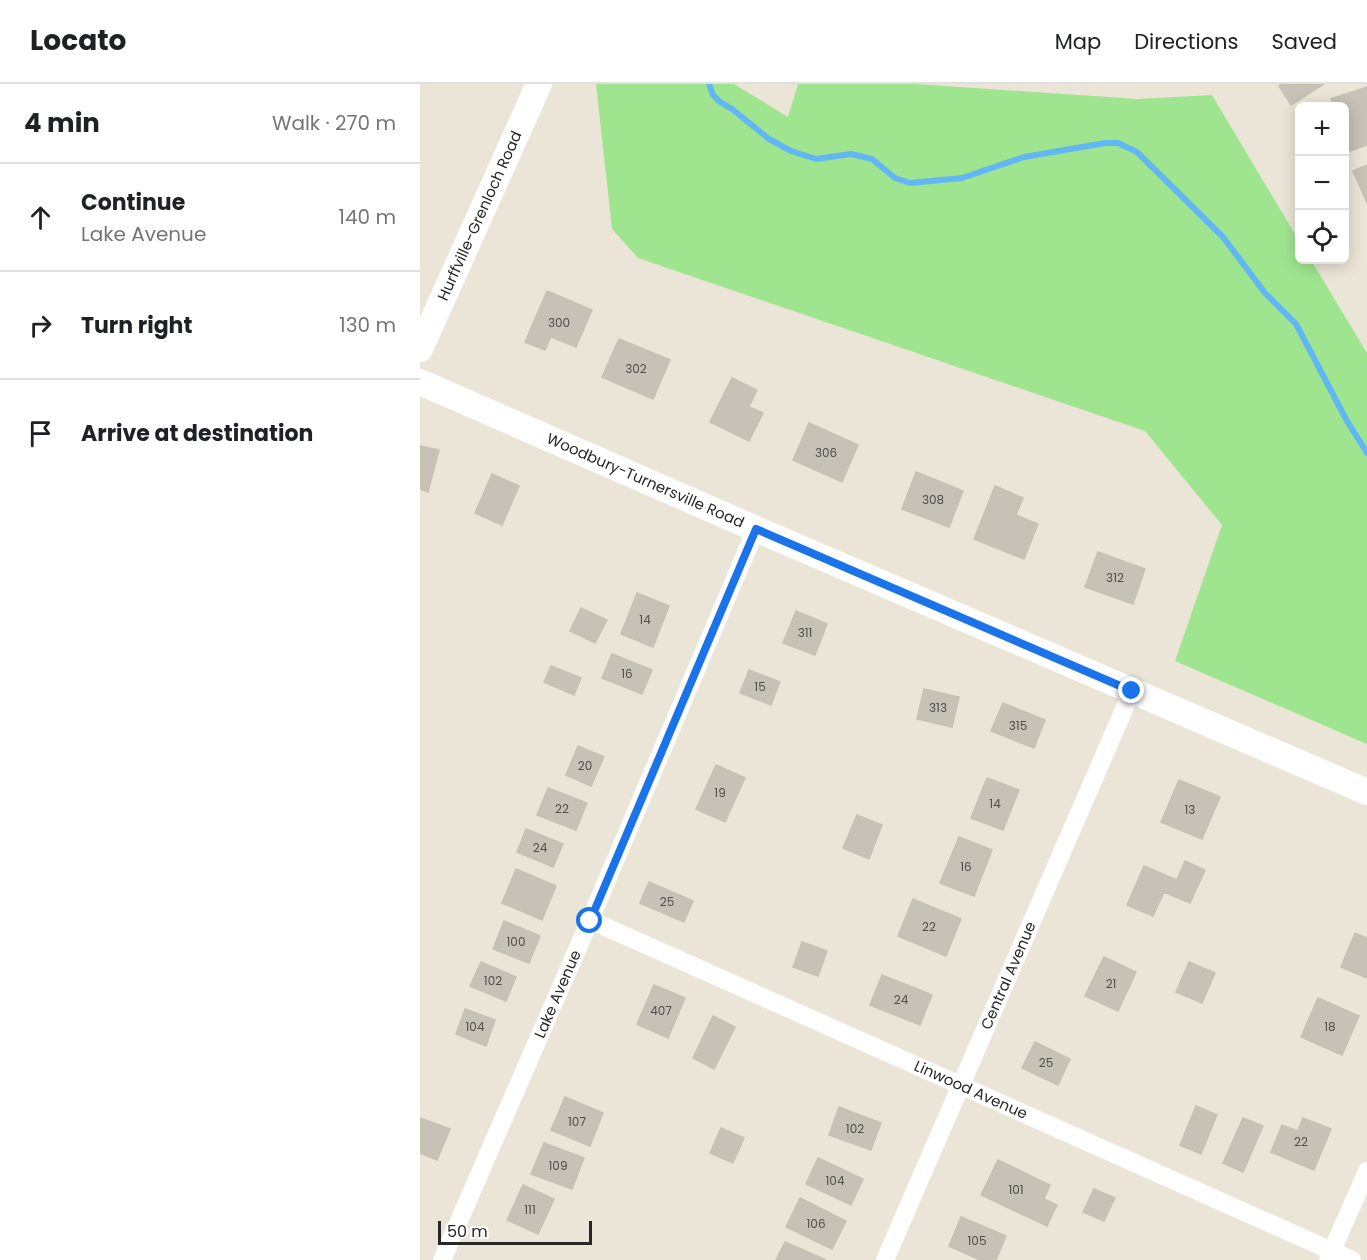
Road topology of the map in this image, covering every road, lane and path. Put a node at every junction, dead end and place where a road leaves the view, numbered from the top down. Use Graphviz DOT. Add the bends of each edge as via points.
graph roads {
  1 [pos="539,84"];
  2 [pos="420,349"];
  3 [pos="420,382"];
  4 [pos="756,529"];
  5 [pos="1132,691"];
  6 [pos="1367,792"];
  7 [pos="590,921"];
  8 [pos="961,1084"];
  9 [pos="1367,1171"];
  10 [pos="1330,1256"];
  11 [pos="442,1260"];
  12 [pos="885,1260"];
  13 [pos="1352,1260"];
  1 -- 2 [label="main road, Hurffville-Grenloch Road"];
  3 -- 4 [label="main road, Woodbury-Turnersville Road"];
  4 -- 5 [label="main road, Woodbury-Turnersville Road"];
  4 -- 7 [label="street, Lake Avenue"];
  5 -- 6 [label="main road, Woodbury-Turnersville Road"];
  5 -- 8 [label="street, Central Avenue"];
  7 -- 8 [label="street, Linwood Avenue"];
  7 -- 11 [label="street, Lake Avenue"];
  8 -- 10 [label="street, Linwood Avenue"];
  8 -- 12 [label="street, Central Avenue"];
  9 -- 10 [label="street"];
  10 -- 13 [label="street, Linwood Avenue"];
}
